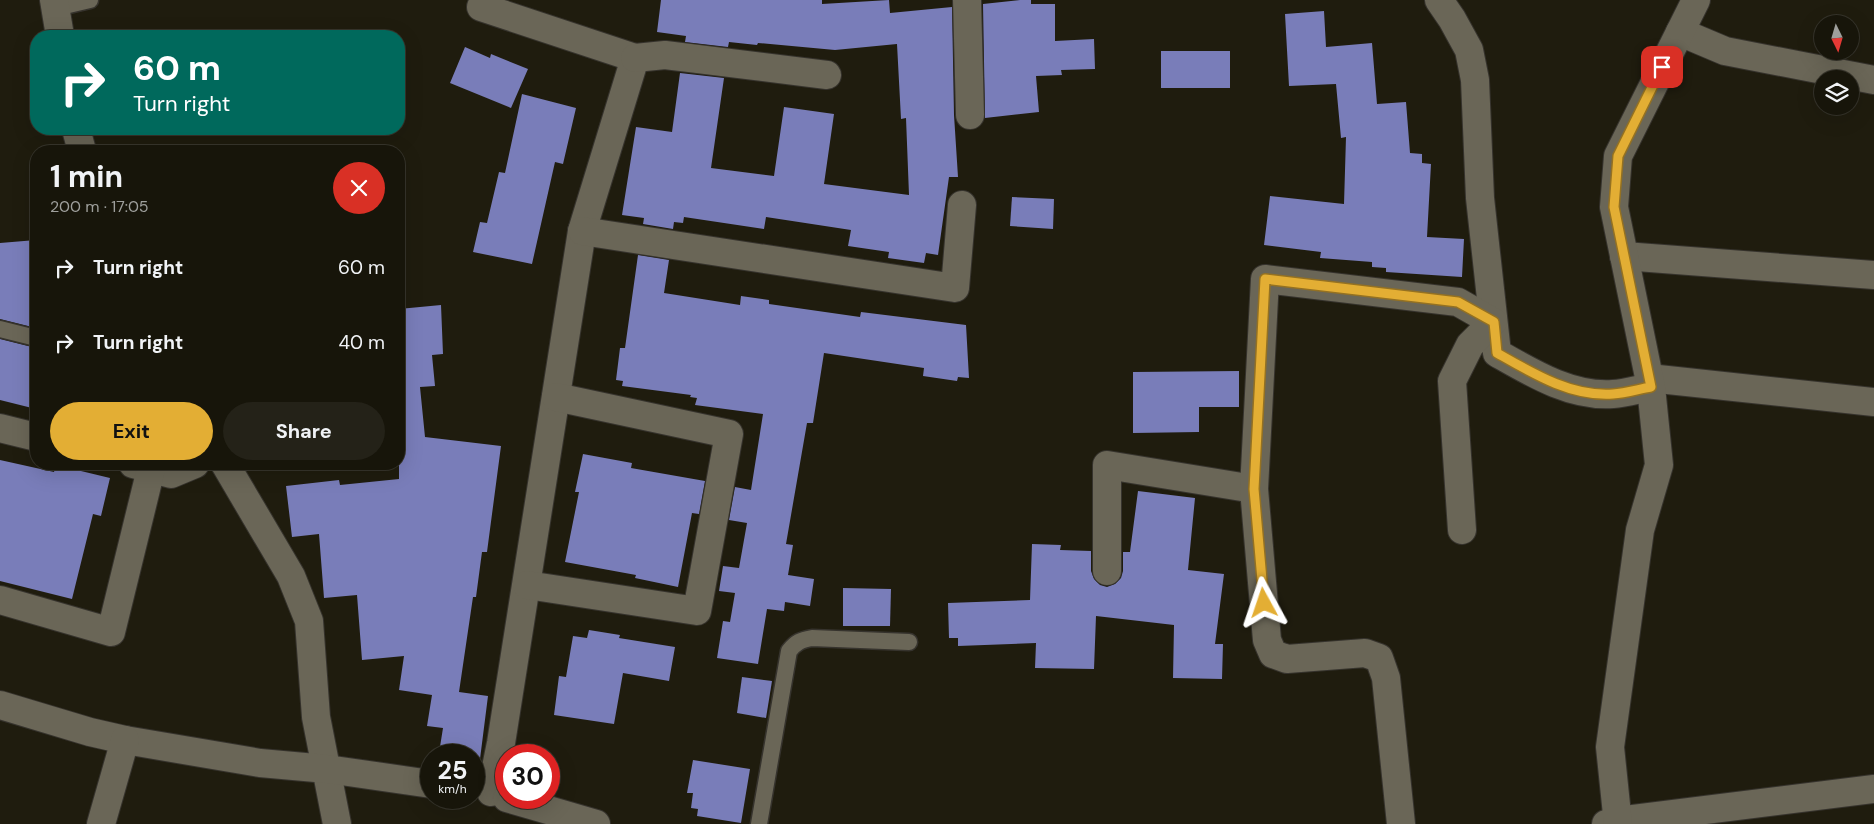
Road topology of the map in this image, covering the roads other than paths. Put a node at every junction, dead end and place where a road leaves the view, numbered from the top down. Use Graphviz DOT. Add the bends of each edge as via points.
graph roads {
  1 [pos="90,0"];
  2 [pos="484,0"];
  3 [pos="967,0"];
  4 [pos="1439,0"];
  5 [pos="1696,0"];
  6 [pos="55,4"];
  7 [pos="59,30"];
  8 [pos="1680,32"];
  9 [pos="635,58"];
  10 [pos="827,75"];
  11 [pos="1874,80"];
  12 [pos="970,115"];
  13 [pos="962,205"];
  14 [pos="582,231"];
  15 [pos="1624,256"];
  16 [pos="1874,275"];
  17 [pos="1494,322"];
  18 [pos="0,329"];
  19 [pos="30,336"];
  20 [pos="1650,382"];
  21 [pos="556,396"];
  22 [pos="1874,402"];
  23 [pos="0,428"];
  24 [pos="30,436"];
  25 [pos="141,470"];
  26 [pos="156,470"];
  27 [pos="181,470"];
  28 [pos="229,470"];
  29 [pos="1254,489"];
  30 [pos="1462,530"];
  31 [pos="1107,571"];
  32 [pos="526,585"];
  33 [pos="0,600"];
  34 [pos="909,642"];
  35 [pos="0,705"];
  36 [pos="125,740"];
  37 [pos="326,769"];
  38 [pos="420,782"];
  39 [pos="1874,789"];
  40 [pos="494,794"];
  41 [pos="1614,823"];
  42 [pos="101,824"];
  43 [pos="337,824"];
  44 [pos="596,824"];
  45 [pos="759,824"];
  46 [pos="1401,824"];
  1 -- 6 [label="lane"];
  2 -- 9 [label="street" via="481,7"];
  3 -- 12 [label="street"];
  4 -- 17 [label="street" via="1469,50 1476,80 1480,198"];
  5 -- 8 [label="street"];
  6 -- 7 [label="street"];
  8 -- 11 [label="street" via="1725,51"];
  8 -- 15 [label="street" via="1618,156 1614,207"];
  9 -- 10 [label="street" via="665,55"];
  9 -- 14 [label="street"];
  13 -- 14 [label="street" via="955,288"];
  14 -- 21 [label="street"];
  15 -- 16 [label="street"];
  15 -- 20 [label="street"];
  17 -- 20 [label="street" via="1497,353 1542,379 1582,392 1612,394"];
  17 -- 29 [label="street" via="1458,302 1265,279"];
  17 -- 30 [label="street" via="1470,345 1452,381"];
  18 -- 19 [label="lane"];
  20 -- 22 [label="street"];
  20 -- 41 [label="street" via="1659,465 1640,530 1610,748"];
  21 -- 32 [label="street"];
  21 -- 32 [label="street" via="730,434 697,611"];
  23 -- 24 [label="street"];
  25 -- 33 [label="street" via="111,632"];
  26 -- 27 [label="street" via="171,474"];
  28 -- 37 [label="street" via="291,576 308,621 316,717"];
  29 -- 31 [label="street" via="1107,465"];
  29 -- 46 [label="street" via="1267,640 1273,654 1288,659 1364,654 1379,658 1386,678"];
  32 -- 40 [label="street"];
  34 -- 45 [label="lane" via="812,638 794,644 789,651"];
  35 -- 36 [label="street"];
  36 -- 37 [label="street" via="260,763"];
  36 -- 42 [label="street"];
  37 -- 38 [label="street"];
  37 -- 43 [label="street"];
  39 -- 41 [label="street"];
  40 -- 44 [label="street"];
}
